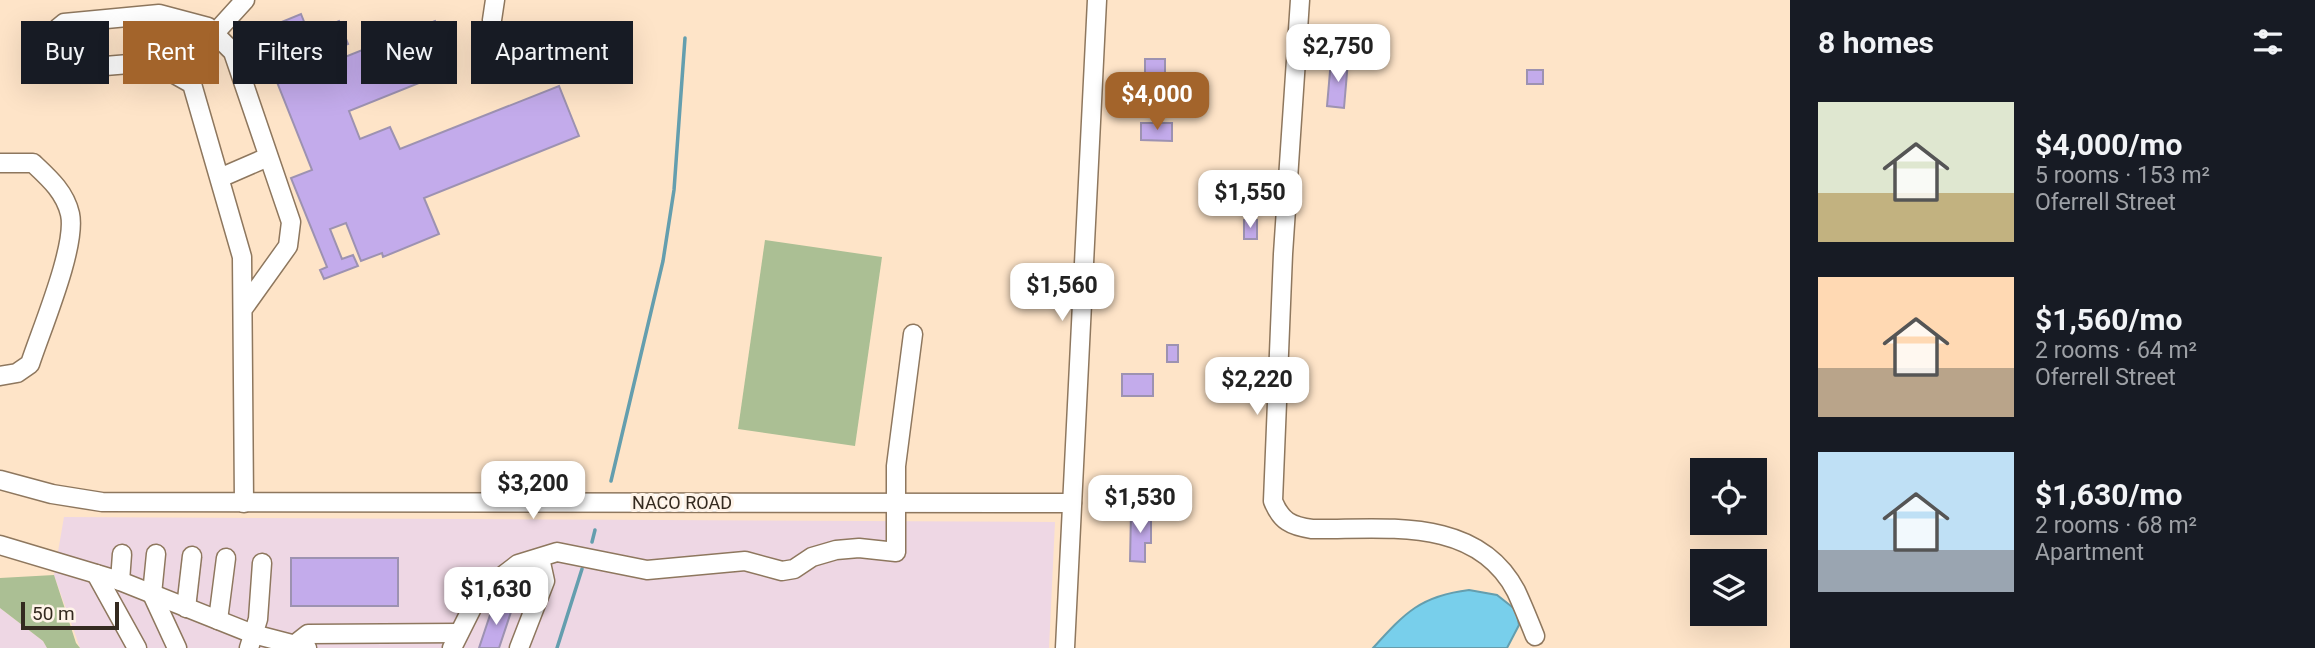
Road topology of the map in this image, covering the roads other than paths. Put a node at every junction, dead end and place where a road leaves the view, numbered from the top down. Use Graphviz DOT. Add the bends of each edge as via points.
graph roads {
  1 [pos="245,0"];
  2 [pos="495,0"];
  3 [pos="1097,0"];
  4 [pos="1300,0"];
  5 [pos="158,7"];
  6 [pos="492,20"];
  7 [pos="193,21"];
  8 [pos="219,29"];
  9 [pos="219,37"];
  10 [pos="268,157"];
  11 [pos="0,163"];
  12 [pos="222,177"];
  13 [pos="243,309"];
  14 [pos="913,334"];
  15 [pos="0,376"];
  16 [pos="0,480"];
  17 [pos="244,503"];
  18 [pos="897,503"];
  19 [pos="1072,503"];
  20 [pos="0,545"];
  21 [pos="122,554"];
  22 [pos="156,554"];
  23 [pos="192,556"];
  24 [pos="226,558"];
  25 [pos="540,558"];
  26 [pos="262,563"];
  27 [pos="96,574"];
  28 [pos="120,581"];
  29 [pos="152,594"];
  30 [pos="186,608"];
  31 [pos="218,620"];
  32 [pos="1535,636"];
  33 [pos="251,641"];
  34 [pos="455,641"];
  35 [pos="300,647"];
  36 [pos="137,648"];
  37 [pos="177,648"];
  38 [pos="519,648"];
  39 [pos="1065,648"];
  1 -- 8 [label="street"];
  2 -- 6 [label="street"];
  3 -- 19 [label="street"];
  4 -- 32 [label="street" via="1273,501 1279,517 1294,526 1426,530 1450,535 1500,569 1516,590"];
  5 -- 7 [label="street"];
  5 -- 12 [label="street" via="64,23 50,39 54,65 69,69 153,62 192,84"];
  9 -- 10 [label="street" via="233,52"];
  10 -- 12 [label="street"];
  10 -- 13 [label="street" via="291,222 288,246"];
  11 -- 15 [label="street" via="33,163 58,186 70,215 71,240 30,364 17,373"];
  12 -- 13 [label="street" via="242,257"];
  13 -- 17 [label="street"];
  14 -- 18 [label="street" via="895,466"];
  16 -- 17 [label="street, NACO ROAD" via="102,502"];
  17 -- 18 [label="street, NACO ROAD"];
  18 -- 19 [label="street, NACO ROAD"];
  18 -- 25 [label="street" via="896,552 836,550 782,571 745,561 647,570 557,552"];
  19 -- 39 [label="street"];
  20 -- 27 [label="street"];
  21 -- 28 [label="street"];
  22 -- 29 [label="street"];
  23 -- 30 [label="street"];
  24 -- 31 [label="street"];
  25 -- 34 [label="street" via="519,564 479,594"];
  25 -- 38 [label="street" via="545,581"];
  26 -- 33 [label="street" via="258,619"];
  27 -- 28 [label="street"];
  27 -- 36 [label="street"];
  28 -- 29 [label="street"];
  29 -- 30 [label="street"];
  29 -- 37 [label="street"];
  30 -- 31 [label="street"];
  31 -- 33 [label="street"];
  33 -- 35 [label="street"];
  34 -- 35 [label="street" via="309,634"];
}
